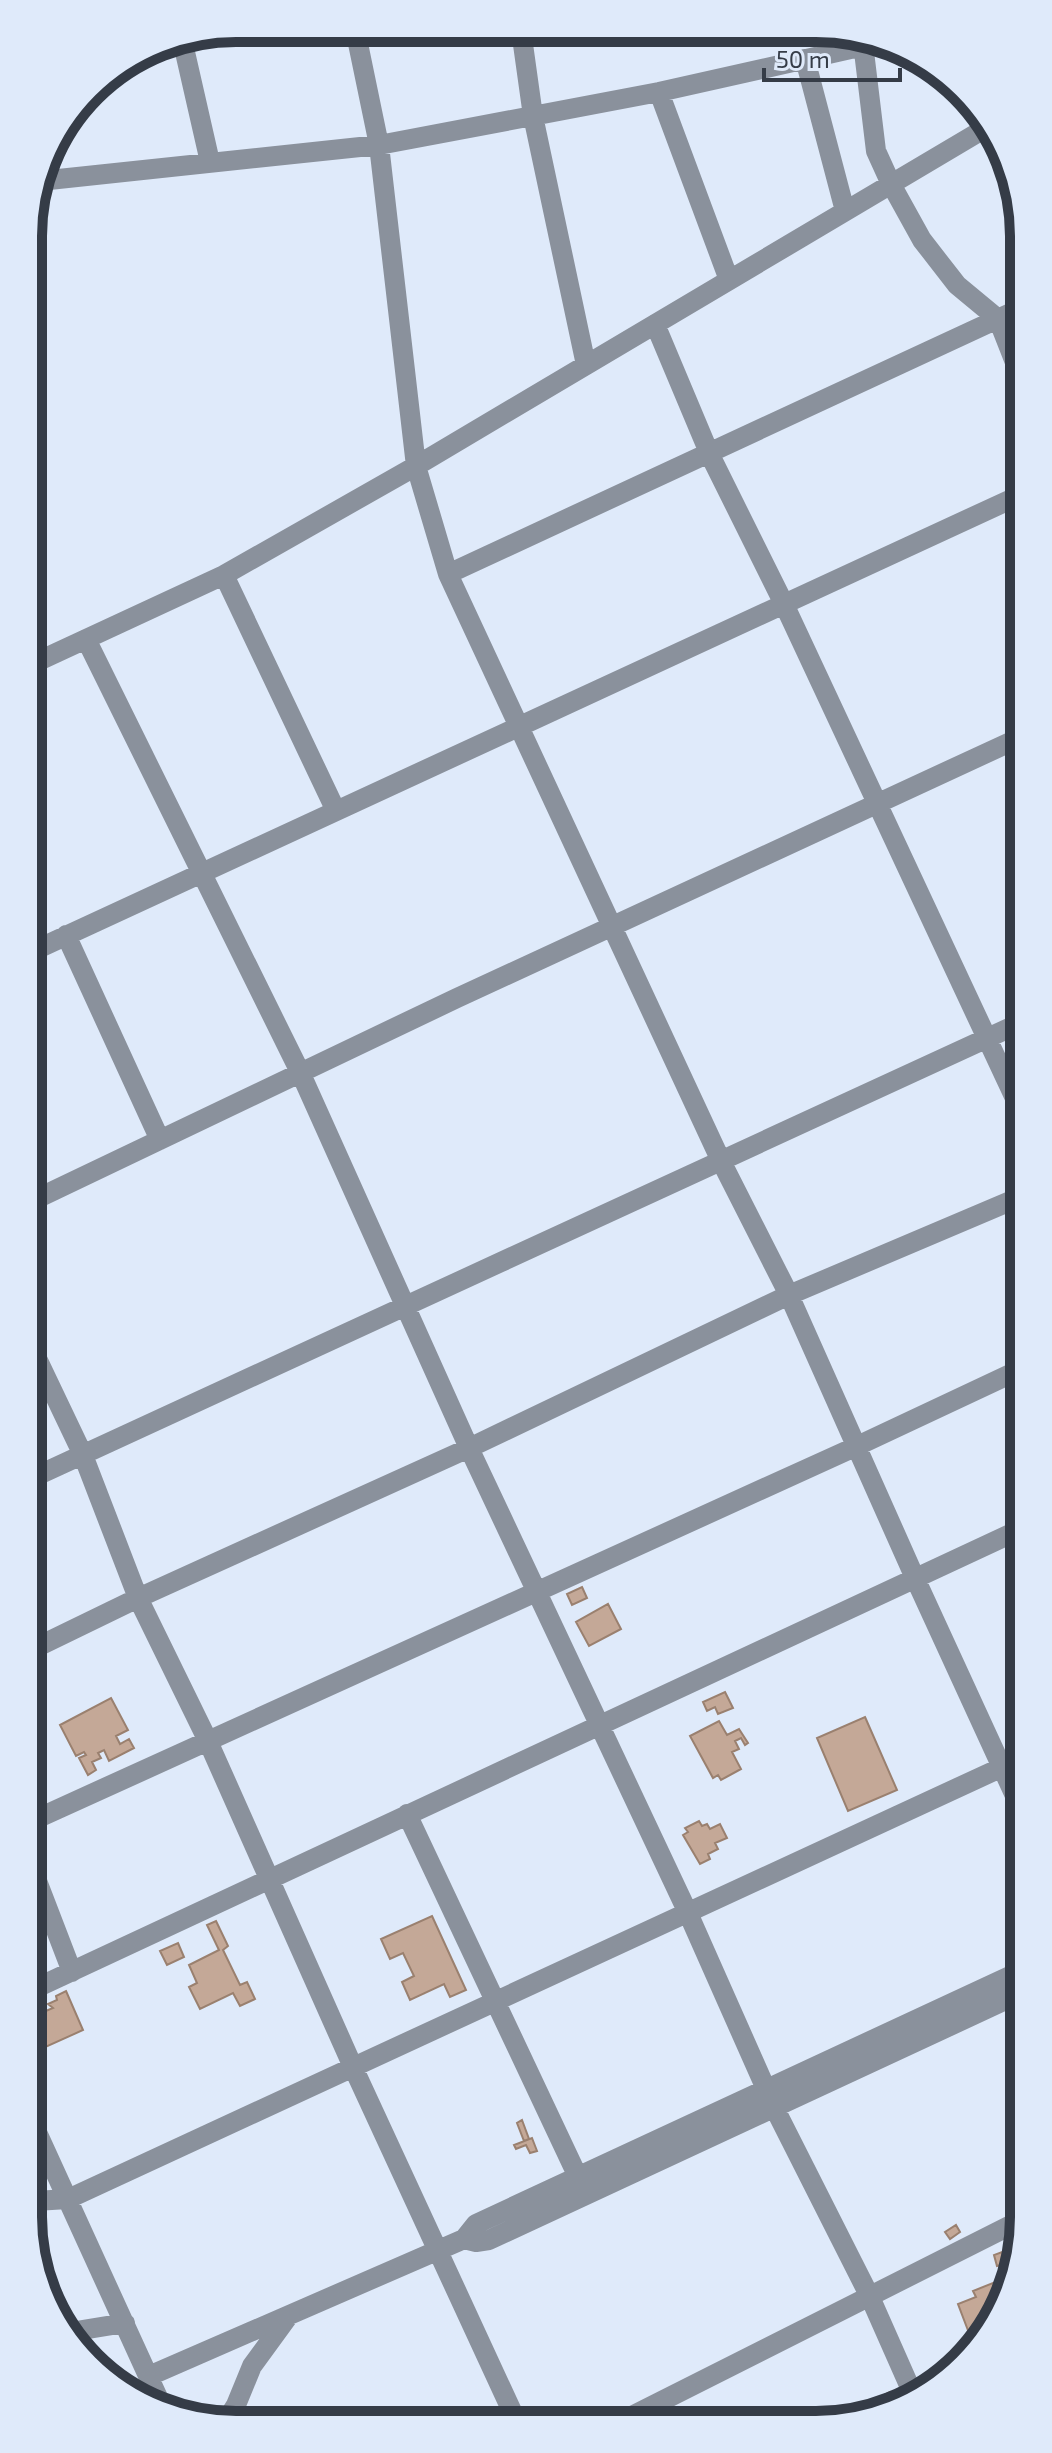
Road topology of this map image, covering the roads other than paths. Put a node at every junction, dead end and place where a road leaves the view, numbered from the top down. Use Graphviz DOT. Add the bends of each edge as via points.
graph roads {
  1 [pos="358,42"];
  2 [pos="523,42"];
  3 [pos="848,45"];
  4 [pos="864,48"];
  5 [pos="184,49"];
  6 [pos="805,59"];
  7 [pos="659,92"];
  8 [pos="533,116"];
  9 [pos="979,132"];
  10 [pos="379,145"];
  11 [pos="210,162"];
  12 [pos="50,180"];
  13 [pos="891,184"];
  14 [pos="845,211"];
  15 [pos="729,280"];
  16 [pos="1010,313"];
  17 [pos="998,319"];
  18 [pos="655,324"];
  19 [pos="1010,350"];
  20 [pos="586,365"];
  21 [pos="710,455"];
  22 [pos="416,466"];
  23 [pos="1010,500"];
  24 [pos="448,574"];
  25 [pos="224,575"];
  26 [pos="784,604"];
  27 [pos="86,639"];
  28 [pos="42,659"];
  29 [pos="520,726"];
  30 [pos="1010,742"];
  31 [pos="877,804"];
  32 [pos="336,811"];
  33 [pos="200,874"];
  34 [pos="613,925"];
  35 [pos="66,935"];
  36 [pos="42,947"];
  37 [pos="1010,1028"];
  38 [pos="987,1038"];
  39 [pos="301,1074"];
  40 [pos="1010,1087"];
  41 [pos="160,1140"];
  42 [pos="721,1161"];
  43 [pos="42,1196"];
  44 [pos="1010,1201"];
  45 [pos="789,1295"];
  46 [pos="407,1305"];
  47 [pos="42,1369"];
  48 [pos="1010,1374"];
  49 [pos="855,1447"];
  50 [pos="469,1448"];
  51 [pos="83,1455"];
  52 [pos="42,1473"];
  53 [pos="1010,1534"];
  54 [pos="915,1578"];
  55 [pos="538,1590"];
  56 [pos="138,1598"];
  57 [pos="42,1645"];
  58 [pos="600,1724"];
  59 [pos="207,1739"];
  60 [pos="1010,1764"];
  61 [pos="1002,1768"];
  62 [pos="1010,1785"];
  63 [pos="407,1814"];
  64 [pos="42,1816"];
  65 [pos="270,1879"];
  66 [pos="42,1894"];
  67 [pos="688,1913"];
  68 [pos="72,1972"];
  69 [pos="1010,1977"];
  70 [pos="42,1985"];
  71 [pos="1010,1997"];
  72 [pos="494,2002"];
  73 [pos="353,2067"];
  74 [pos="770,2098"];
  75 [pos="42,2143"];
  76 [pos="578,2177"];
  77 [pos="68,2199"];
  78 [pos="42,2201"];
  79 [pos="1010,2226"];
  80 [pos="464,2239"];
  81 [pos="438,2250"];
  82 [pos="870,2297"];
  83 [pos="289,2315"];
  84 [pos="125,2323"];
  85 [pos="79,2331"];
  86 [pos="149,2376"];
  87 [pos="910,2387"];
  88 [pos="156,2393"];
  89 [pos="232,2411"];
  90 [pos="512,2411"];
  91 [pos="642,2411"];
  1 -- 10 [label="street"];
  2 -- 8 [label="street"];
  3 -- 6 [label="street"];
  4 -- 13 [label="street" via="876,151"];
  5 -- 11 [label="street"];
  6 -- 7 [label="street"];
  6 -- 14 [label="street"];
  7 -- 8 [label="street"];
  7 -- 15 [label="street"];
  8 -- 10 [label="street"];
  8 -- 20 [label="street"];
  9 -- 13 [label="street"];
  10 -- 11 [label="street"];
  10 -- 22 [label="street"];
  11 -- 12 [label="street"];
  13 -- 14 [label="street"];
  13 -- 17 [label="street" via="922,240 957,285"];
  14 -- 15 [label="street"];
  15 -- 18 [label="street"];
  16 -- 17 [label="street"];
  17 -- 19 [label="street"];
  17 -- 21 [label="street"];
  18 -- 20 [label="street"];
  18 -- 21 [label="street"];
  20 -- 22 [label="street"];
  21 -- 24 [label="street"];
  21 -- 26 [label="street"];
  22 -- 24 [label="street"];
  22 -- 25 [label="street"];
  23 -- 26 [label="street"];
  24 -- 29 [label="street"];
  25 -- 27 [label="street"];
  25 -- 32 [label="street"];
  26 -- 29 [label="street"];
  26 -- 31 [label="street"];
  27 -- 28 [label="street"];
  27 -- 33 [label="street"];
  29 -- 32 [label="street"];
  29 -- 34 [label="street"];
  30 -- 31 [label="street"];
  31 -- 34 [label="street"];
  31 -- 38 [label="street"];
  32 -- 33 [label="street"];
  33 -- 35 [label="street"];
  33 -- 39 [label="street"];
  34 -- 39 [label="street"];
  34 -- 42 [label="street"];
  35 -- 36 [label="street"];
  35 -- 41 [label="street"];
  37 -- 38 [label="street"];
  38 -- 40 [label="street"];
  38 -- 42 [label="street"];
  39 -- 41 [label="street"];
  39 -- 46 [label="street"];
  41 -- 43 [label="street"];
  42 -- 45 [label="street"];
  42 -- 46 [label="street"];
  44 -- 45 [label="street"];
  45 -- 49 [label="street"];
  45 -- 50 [label="street"];
  46 -- 50 [label="street"];
  46 -- 51 [label="street"];
  47 -- 51 [label="street"];
  48 -- 49 [label="street"];
  49 -- 54 [label="street"];
  49 -- 55 [label="street"];
  50 -- 55 [label="street"];
  50 -- 56 [label="street"];
  51 -- 52 [label="street"];
  51 -- 56 [label="street"];
  53 -- 54 [label="street"];
  54 -- 58 [label="street"];
  54 -- 61 [label="street"];
  55 -- 58 [label="street"];
  55 -- 59 [label="street"];
  56 -- 57 [label="street"];
  56 -- 59 [label="street"];
  58 -- 63 [label="street"];
  58 -- 67 [label="street"];
  59 -- 64 [label="street"];
  59 -- 65 [label="street"];
  60 -- 61 [label="street"];
  61 -- 62 [label="street"];
  61 -- 67 [label="street"];
  63 -- 65 [label="street"];
  63 -- 72 [label="street"];
  65 -- 68 [label="street"];
  65 -- 73 [label="street"];
  66 -- 68 [label="street"];
  67 -- 72 [label="street"];
  67 -- 74 [label="street"];
  68 -- 70 [label="street"];
  69 -- 74 [label="street"];
  71 -- 74 [label="street"];
  72 -- 73 [label="street"];
  72 -- 76 [label="street"];
  73 -- 77 [label="street"];
  73 -- 81 [label="street"];
  74 -- 76 [label="street"];
  74 -- 80 [label="street" via="489,2240"];
  74 -- 82 [label="street"];
  75 -- 77 [label="street"];
  76 -- 80 [label="street" via="476,2224"];
  77 -- 78 [label="street"];
  77 -- 84 [label="street"];
  79 -- 82 [label="street"];
  80 -- 81 [label="street"];
  81 -- 83 [label="street"];
  81 -- 90 [label="street"];
  82 -- 87 [label="street"];
  82 -- 91 [label="street"];
  83 -- 86 [label="street"];
  83 -- 89 [label="street" via="252,2366"];
  84 -- 85 [label="street"];
  84 -- 86 [label="street"];
  86 -- 88 [label="street"];
}
